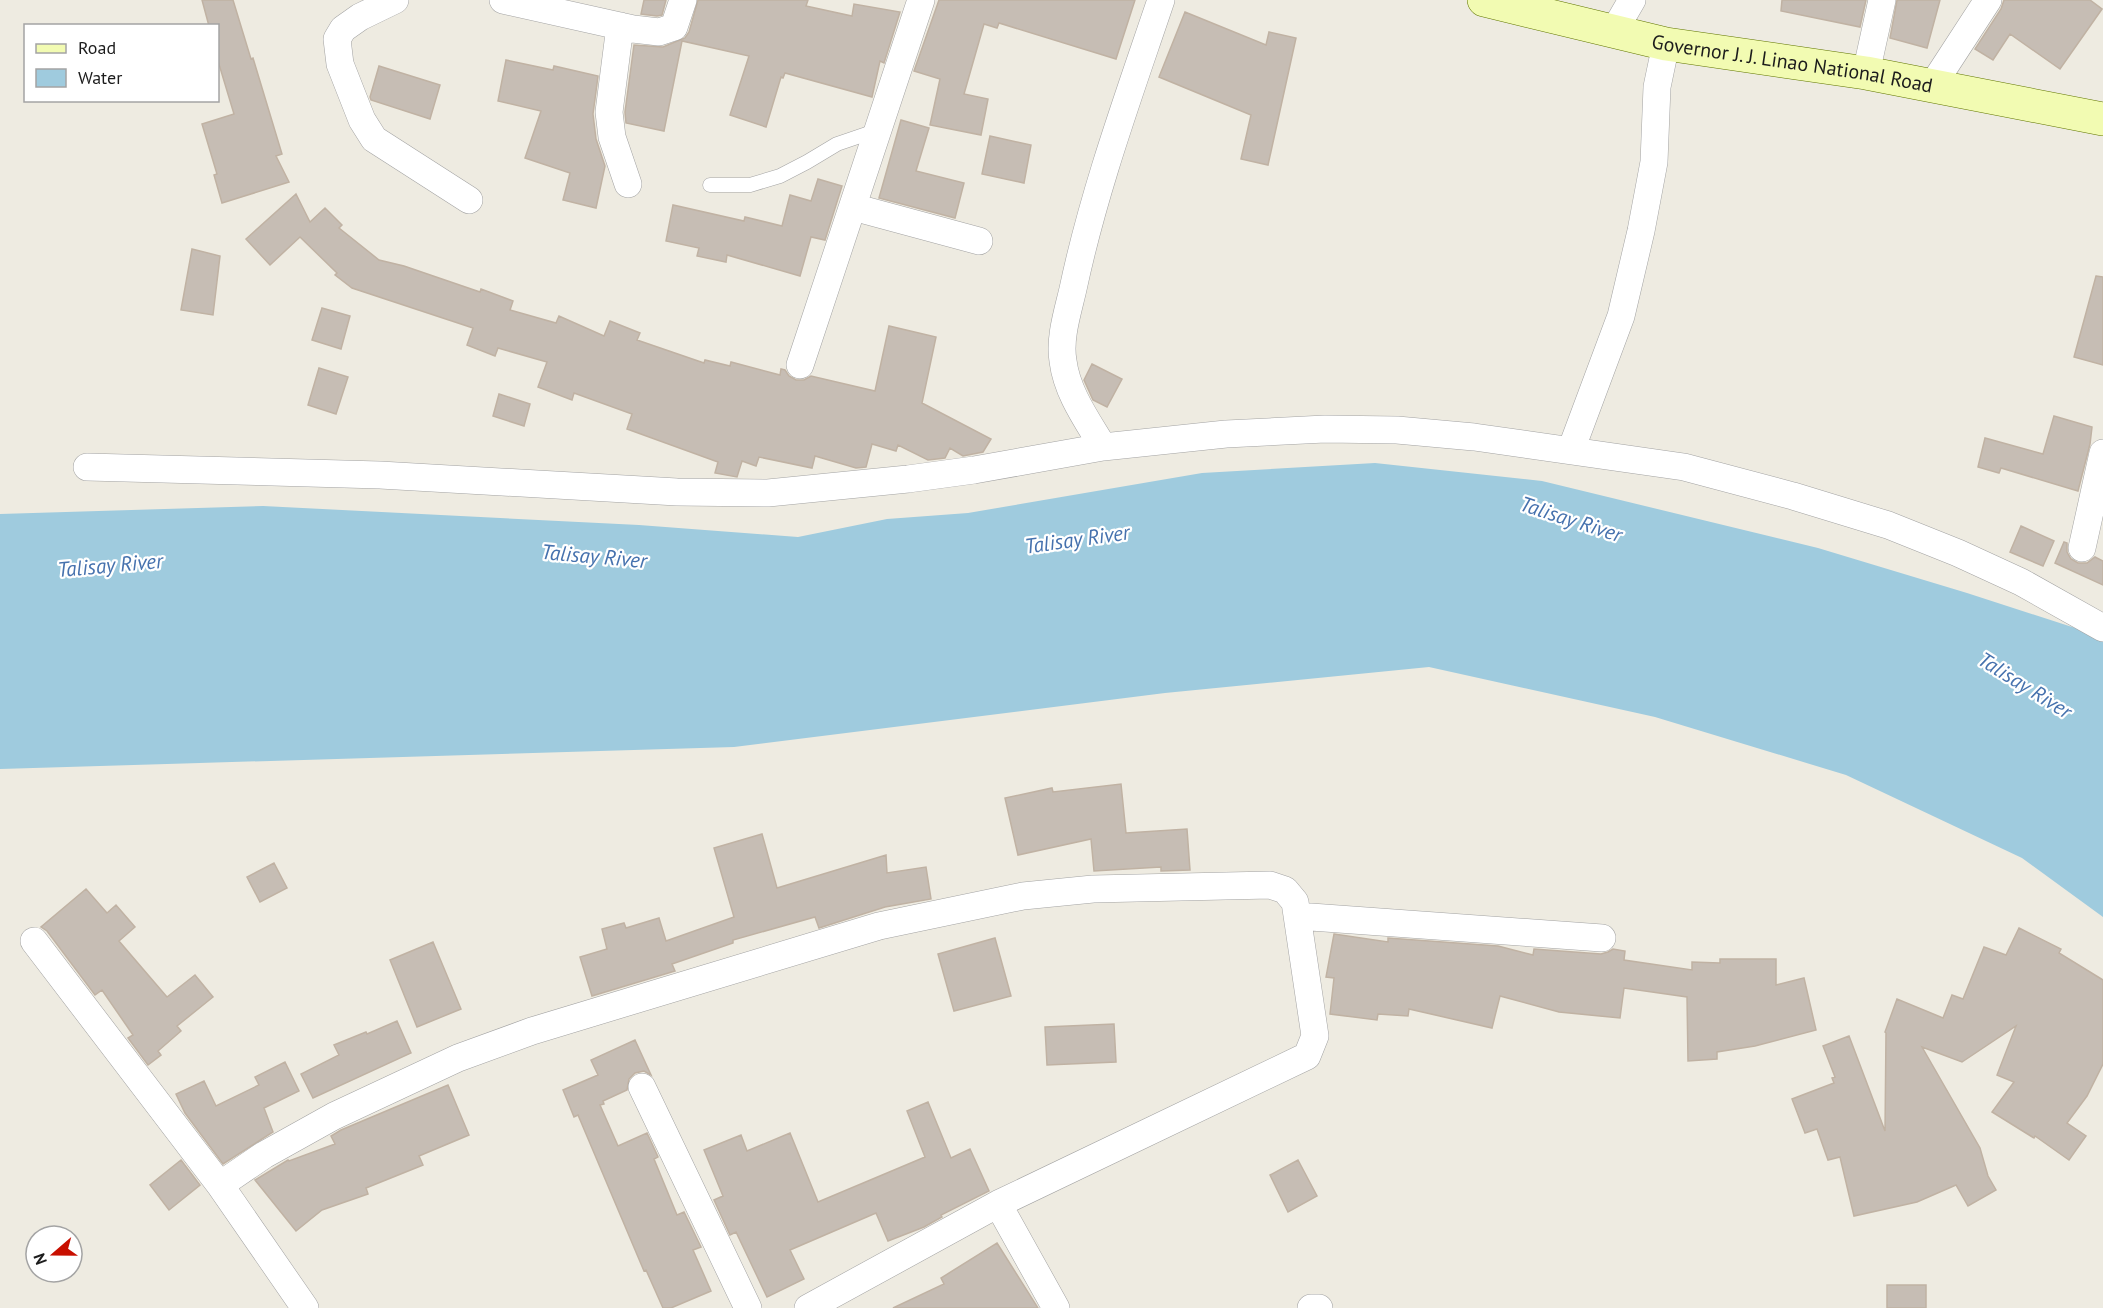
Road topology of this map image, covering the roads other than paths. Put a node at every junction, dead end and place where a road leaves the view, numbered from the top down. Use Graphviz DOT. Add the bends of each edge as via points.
graph roads {
  1 [pos="395,0"];
  2 [pos="503,0"];
  3 [pos="683,0"];
  4 [pos="921,0"];
  5 [pos="1161,0"];
  6 [pos="1484,0"];
  7 [pos="1632,0"];
  8 [pos="1882,0"];
  9 [pos="1988,0"];
  10 [pos="620,26"];
  11 [pos="1614,31"];
  12 [pos="1666,44"];
  13 [pos="1866,73"];
  14 [pos="1932,86"];
  15 [pos="2103,119"];
  16 [pos="878,130"];
  17 [pos="628,184"];
  18 [pos="710,185"];
  19 [pos="469,200"];
  20 [pos="853,207"];
  21 [pos="979,241"];
  22 [pos="800,365"];
  23 [pos="1103,447"];
  24 [pos="1571,450"];
  25 [pos="2103,453"];
  26 [pos="87,467"];
  27 [pos="2082,548"];
  28 [pos="2103,628"];
  29 [pos="1297,916"];
  30 [pos="1602,938"];
  31 [pos="34,941"];
  32 [pos="642,1087"];
  33 [pos="220,1185"];
  34 [pos="998,1204"];
  35 [pos="305,1308"];
  36 [pos="748,1308"];
  37 [pos="808,1308"];
  38 [pos="1056,1308"];
  39 [pos="1311,1308"];
  40 [pos="1319,1308"];
  1 -- 19 [label="street" via="343,29 337,39 340,64 362,120 374,139"];
  2 -- 10 [label="street"];
  3 -- 10 [label="street" via="674,27 659,32"];
  4 -- 16 [label="street"];
  5 -- 23 [label="street" via="1103,170 1064,330 1062,358 1066,378"];
  6 -- 11 [label="main road, Governor J. J. Linao National Road"];
  7 -- 11 [label="street"];
  8 -- 13 [label="street"];
  9 -- 14 [label="street"];
  10 -- 17 [label="street" via="609,112 612,137"];
  11 -- 12 [label="main road, Governor J. J. Linao National Road"];
  12 -- 13 [label="main road, Governor J. J. Linao National Road"];
  12 -- 24 [label="street" via="1657,87 1654,162 1636,252 1621,316"];
  13 -- 14 [label="main road, Governor J. J. Linao National Road"];
  14 -- 15 [label="main road, Governor J. J. Linao National Road"];
  16 -- 18 [label="lane" via="837,144 780,176 750,185"];
  16 -- 20 [label="street"];
  20 -- 21 [label="street"];
  20 -- 22 [label="street"];
  23 -- 24 [label="street" via="1226,434 1325,429 1408,431"];
  23 -- 26 [label="street" via="963,472 768,492 677,492 380,475"];
  24 -- 28 [label="street" via="1684,467 1888,525 2021,582"];
  25 -- 27 [label="street"];
  29 -- 30 [label="street"];
  29 -- 33 [label="street" via="1295,902 1286,890 1270,885 1105,888 1023,896 879,926 532,1031 458,1058 334,1116"];
  29 -- 34 [label="street" via="1315,1036 1307,1056"];
  31 -- 33 [label="street"];
  32 -- 36 [label="street"];
  33 -- 35 [label="street"];
  34 -- 37 [label="street"];
  34 -- 38 [label="street"];
  39 -- 40 [label="street"];
}
